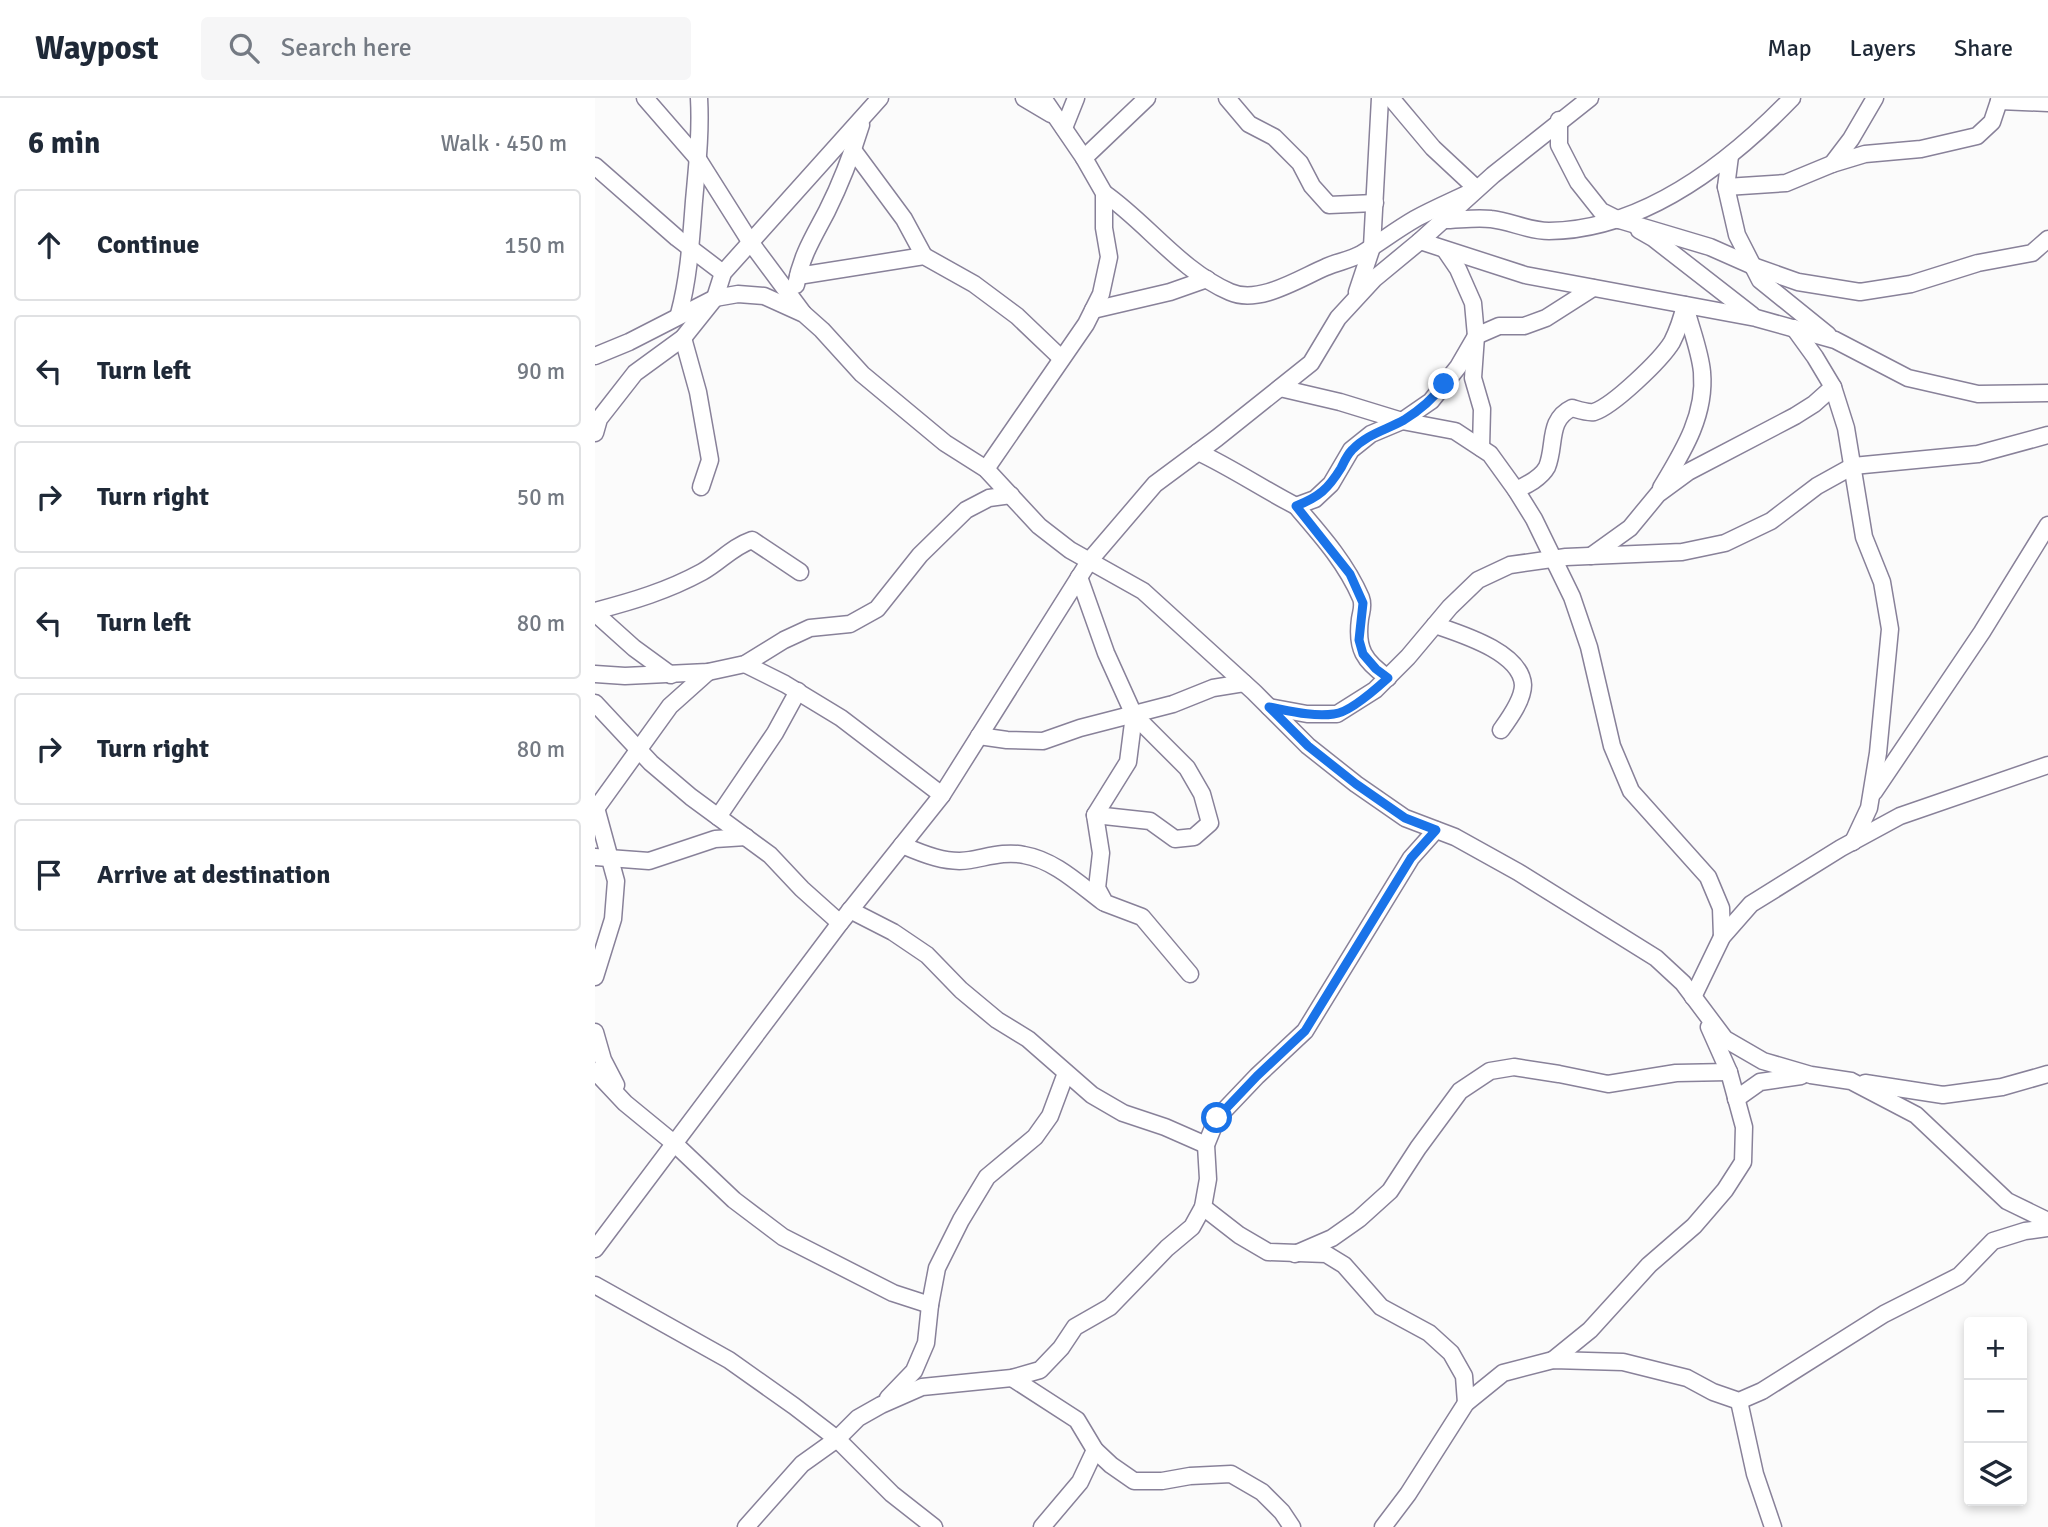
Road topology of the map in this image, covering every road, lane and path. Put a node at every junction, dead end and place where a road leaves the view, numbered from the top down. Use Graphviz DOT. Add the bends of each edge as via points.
graph roads {
  1 [pos="645,98"];
  2 [pos="699,98"];
  3 [pos="880,98"];
  4 [pos="1024,98"];
  5 [pos="1043,98"];
  6 [pos="1076,98"];
  7 [pos="1147,98"];
  8 [pos="1227,98"];
  9 [pos="1380,98"];
  10 [pos="1391,98"];
  11 [pos="1590,98"];
  12 [pos="1791,98"];
  13 [pos="1875,98"];
  14 [pos="1999,99"];
  15 [pos="2048,103"];
  16 [pos="864,116"];
  17 [pos="1559,120"];
  18 [pos="1060,123"];
  19 [pos="853,150"];
  20 [pos="1730,156"];
  21 [pos="1084,158"];
  22 [pos="698,159"];
  23 [pos="1832,164"];
  24 [pos="595,166"];
  25 [pos="1726,187"];
  26 [pos="1477,188"];
  27 [pos="1104,193"];
  28 [pos="1375,202"];
  29 [pos="1616,219"];
  30 [pos="1443,220"];
  31 [pos="2048,239"];
  32 [pos="1420,242"];
  33 [pos="751,243"];
  34 [pos="1372,247"];
  35 [pos="691,249"];
  36 [pos="1445,250"];
  37 [pos="924,256"];
  38 [pos="1753,266"];
  39 [pos="723,273"];
  40 [pos="798,276"];
  41 [pos="1207,279"];
  42 [pos="1593,288"];
  43 [pos="715,298"];
  44 [pos="1354,301"];
  45 [pos="1685,305"];
  46 [pos="1093,310"];
  47 [pos="679,314"];
  48 [pos="804,314"];
  49 [pos="1756,318"];
  50 [pos="1794,328"];
  51 [pos="1476,336"];
  52 [pos="683,338"];
  53 [pos="1835,340"];
  54 [pos="595,356"];
  55 [pos="1061,358"];
  56 [pos="1833,387"];
  57 [pos="1280,388"];
  58 [pos="2048,393"];
  59 [pos="1402,421"];
  60 [pos="595,433"];
  61 [pos="2048,435"];
  62 [pos="1481,448"];
  63 [pos="1198,452"];
  64 [pos="1853,466"];
  65 [pos="986,469"];
  66 [pos="701,487"];
  67 [pos="1516,490"];
  68 [pos="1658,494"];
  69 [pos="1011,495"];
  70 [pos="1296,506"];
  71 [pos="2048,525"];
  72 [pos="1591,556"];
  73 [pos="1554,559"];
  74 [pos="1090,560"];
  75 [pos="800,572"];
  76 [pos="1079,577"];
  77 [pos="595,612"];
  78 [pos="1435,625"];
  79 [pos="745,664"];
  80 [pos="708,672"];
  81 [pos="595,674"];
  82 [pos="671,675"];
  83 [pos="1388,678"];
  84 [pos="1244,683"];
  85 [pos="797,691"];
  86 [pos="595,703"];
  87 [pos="1269,707"];
  88 [pos="1134,715"];
  89 [pos="1501,730"];
  90 [pos="979,736"];
  91 [pos="638,749"];
  92 [pos="2048,765"];
  93 [pos="942,795"];
  94 [pos="1871,797"];
  95 [pos="595,808"];
  96 [pos="1095,815"];
  97 [pos="719,817"];
  98 [pos="1436,830"];
  99 [pos="746,837"];
  100 [pos="1853,842"];
  101 [pos="902,845"];
  102 [pos="602,857"];
  103 [pos="1105,903"];
  104 [pos="850,910"];
  105 [pos="840,923"];
  106 [pos="1722,937"];
  107 [pos="1190,974"];
  108 [pos="595,977"];
  109 [pos="1693,997"];
  110 [pos="1703,1012"];
  111 [pos="595,1032"];
  112 [pos="595,1071"];
  113 [pos="1729,1072"];
  114 [pos="1066,1073"];
  115 [pos="2048,1074"];
  116 [pos="1811,1075"];
  117 [pos="1851,1081"];
  118 [pos="1736,1099"];
  119 [pos="625,1103"];
  120 [pos="675,1144"];
  121 [pos="1206,1145"];
  122 [pos="1203,1207"];
  123 [pos="2048,1221"];
  124 [pos="2048,1228"];
  125 [pos="595,1250"];
  126 [pos="1296,1254"];
  127 [pos="595,1286"];
  128 [pos="930,1305"];
  129 [pos="1553,1360"];
  130 [pos="1012,1378"];
  131 [pos="1739,1401"];
  132 [pos="1466,1403"];
  133 [pos="881,1405"];
  134 [pos="837,1439"];
  135 [pos="1095,1450"];
  136 [pos="746,1527"];
  137 [pos="934,1527"];
  138 [pos="1042,1527"];
  139 [pos="1292,1527"];
  140 [pos="1383,1527"];
  141 [pos="1773,1527"];
  1 -- 22 [label="street"];
  2 -- 22 [label="street"];
  3 -- 16 [label="street"];
  4 -- 18 [label="street"];
  5 -- 18 [label="street"];
  6 -- 18 [label="street"];
  7 -- 21 [label="street"];
  8 -- 28 [label="street" via="1249,124 1274,137 1300,163 1329,205"];
  9 -- 28 [label="street"];
  10 -- 26 [label="street" via="1433,148"];
  11 -- 17 [label="street"];
  12 -- 20 [label="street"];
  13 -- 23 [label="street"];
  14 -- 15 [label="street"];
  14 -- 23 [label="street" via="1992,122 1977,136 1920,149 1865,154"];
  16 -- 19 [label="street"];
  16 -- 33 [label="street"];
  17 -- 26 [label="street"];
  17 -- 29 [label="street" via="1559,145 1577,182 1601,211"];
  18 -- 21 [label="street"];
  19 -- 37 [label="street" via="904,219"];
  19 -- 40 [label="street"];
  20 -- 25 [label="street"];
  20 -- 29 [label="street" via="1671,195"];
  21 -- 27 [label="street"];
  22 -- 33 [label="street"];
  22 -- 35 [label="street"];
  23 -- 25 [label="street" via="1786,183"];
  24 -- 35 [label="street"];
  25 -- 38 [label="street" via="1737,235"];
  26 -- 30 [label="street"];
  26 -- 34 [label="street"];
  27 -- 41 [label="street"];
  27 -- 46 [label="street" via="1109,257"];
  28 -- 34 [label="street"];
  29 -- 30 [label="street" via="1546,231 1490,219"];
  29 -- 38 [label="street" via="1710,247"];
  29 -- 49 [label="street" via="1653,238"];
  30 -- 32 [label="street"];
  31 -- 38 [label="street" via="2032,253 1860,292 1798,282"];
  32 -- 36 [label="street"];
  32 -- 44 [label="street"];
  33 -- 39 [label="street"];
  33 -- 48 [label="street"];
  34 -- 41 [label="street" via="1259,295 1233,294"];
  34 -- 44 [label="street"];
  35 -- 39 [label="street"];
  35 -- 47 [label="street"];
  36 -- 42 [label="street" via="1525,275"];
  36 -- 51 [label="street" via="1473,303"];
  37 -- 40 [label="street"];
  37 -- 55 [label="street" via="974,284 1017,316"];
  38 -- 53 [label="street" via="1760,279"];
  39 -- 43 [label="street"];
  40 -- 48 [label="street" via="796,287"];
  41 -- 46 [label="street"];
  42 -- 45 [label="street"];
  42 -- 51 [label="street" via="1546,318 1524,326 1499,326"];
  43 -- 47 [label="street"];
  43 -- 48 [label="street" via="764,296"];
  43 -- 52 [label="street"];
  44 -- 57 [label="street" via="1311,363"];
  45 -- 49 [label="street"];
  45 -- 67 [label="street" via="1671,342 1634,382 1591,413 1572,408 1564,412 1553,430 1546,468 1532,483"];
  45 -- 68 [label="street" via="1702,372 1700,405 1689,442"];
  46 -- 55 [label="street"];
  47 -- 54 [label="street"];
  48 -- 65 [label="street" via="862,374 944,443"];
  49 -- 50 [label="street"];
  50 -- 53 [label="street"];
  50 -- 56 [label="street"];
  51 -- 59 [label="street" via="1431,401"];
  51 -- 62 [label="street" via="1473,378 1482,409"];
  52 -- 60 [label="street" via="635,373 599,419"];
  52 -- 66 [label="street" via="710,460"];
  53 -- 58 [label="street" via="1908,378 1978,394"];
  55 -- 65 [label="street"];
  56 -- 64 [label="street"];
  56 -- 68 [label="street" via="1814,404 1697,467"];
  57 -- 59 [label="street"];
  57 -- 63 [label="street"];
  59 -- 62 [label="street" via="1455,431"];
  59 -- 70 [label="street" via="1371,434 1351,450 1331,484 1315,499"];
  61 -- 64 [label="street" via="1978,454"];
  62 -- 67 [label="street"];
  63 -- 70 [label="street"];
  63 -- 74 [label="street" via="1155,484"];
  64 -- 72 [label="street" via="1771,521 1725,543 1682,552"];
  64 -- 94 [label="street" via="1864,537 1882,582 1891,629"];
  65 -- 69 [label="street"];
  67 -- 73 [label="street"];
  68 -- 72 [label="street" via="1630,528"];
  69 -- 74 [label="street" via="1039,526"];
  69 -- 79 [label="street" via="989,498 965,510 920,555 877,609 850,624 810,628"];
  70 -- 83 [label="street" via="1350,574 1363,603 1359,640 1363,654"];
  71 -- 94 [label="street"];
  72 -- 73 [label="street"];
  73 -- 78 [label="street" via="1510,565 1478,580"];
  73 -- 106 [label="street" via="1589,646 1612,747 1631,791 1708,877 1721,908"];
  74 -- 76 [label="street"];
  74 -- 84 [label="street" via="1143,591"];
  75 -- 77 [label="street" via="752,540 651,597"];
  76 -- 88 [label="street"];
  76 -- 90 [label="street"];
  77 -- 82 [label="street"];
  78 -- 83 [label="street"];
  78 -- 89 [label="street" via="1491,645 1519,672 1523,687"];
  79 -- 80 [label="street"];
  79 -- 85 [label="street"];
  80 -- 82 [label="street"];
  80 -- 91 [label="street" via="670,706"];
  81 -- 82 [label="street"];
  83 -- 87 [label="street" via="1337,715"];
  84 -- 87 [label="street"];
  84 -- 88 [label="street" via="1213,688"];
  85 -- 93 [label="street" via="841,718"];
  85 -- 97 [label="street"];
  86 -- 91 [label="street"];
  87 -- 98 [label="street" via="1356,784 1405,818"];
  88 -- 90 [label="street" via="1044,741"];
  88 -- 96 [label="street" via="1128,762"];
  88 -- 96 [label="street" via="1187,768 1202,794 1210,823 1194,837 1175,839 1150,821"];
  90 -- 93 [label="street"];
  91 -- 95 [label="street"];
  91 -- 97 [label="street"];
  92 -- 100 [label="street" via="1900,816"];
  93 -- 101 [label="street"];
  94 -- 100 [label="street"];
  95 -- 102 [label="street"];
  96 -- 103 [label="street" via="1101,853 1097,888"];
  97 -- 99 [label="street"];
  98 -- 109 [label="street" via="1518,872 1646,951"];
  98 -- 121 [label="street" via="1411,858 1305,1031 1217,1118"];
  99 -- 102 [label="street" via="715,839 649,861"];
  99 -- 105 [label="street"];
  100 -- 106 [label="street" via="1751,904"];
  101 -- 103 [label="street" via="930,857 967,861 993,854 1024,855 1049,863"];
  101 -- 104 [label="street"];
  102 -- 108 [label="street" via="616,881 613,919"];
  103 -- 107 [label="street" via="1142,917"];
  104 -- 105 [label="street"];
  104 -- 114 [label="street" via="927,955 961,990"];
  105 -- 120 [label="street"];
  106 -- 109 [label="street"];
  109 -- 110 [label="street"];
  110 -- 113 [label="street"];
  110 -- 116 [label="street" via="1725,1039 1763,1061"];
  111 -- 119 [label="street" via="603,1060"];
  112 -- 119 [label="street"];
  113 -- 118 [label="street"];
  113 -- 126 [label="street" via="1676,1073 1608,1084 1514,1067 1490,1071 1461,1091 1390,1191 1332,1238"];
  114 -- 121 [label="street" via="1091,1095 1123,1113"];
  114 -- 128 [label="street" via="1050,1116 1035,1137 987,1177 961,1220 937,1268"];
  115 -- 117 [label="street" via="2002,1087 1943,1095"];
  116 -- 117 [label="street"];
  116 -- 118 [label="street" via="1760,1082"];
  117 -- 123 [label="street" via="1916,1115 2007,1200"];
  118 -- 129 [label="street" via="1744,1127 1743,1163 1725,1190 1590,1331"];
  119 -- 120 [label="street"];
  120 -- 125 [label="street"];
  120 -- 128 [label="street" via="734,1200 783,1237 893,1293"];
  121 -- 122 [label="street" via="1208,1179"];
  122 -- 126 [label="street" via="1268,1252"];
  122 -- 130 [label="street" via="1192,1227 1110,1307 1076,1327 1040,1370"];
  124 -- 131 [label="street" via="1993,1241 1959,1276 1884,1314"];
  126 -- 132 [label="street" via="1326,1254 1344,1265 1381,1307 1444,1346 1465,1376"];
  127 -- 134 [label="street" via="729,1360"];
  128 -- 133 [label="street" via="926,1343 914,1371"];
  129 -- 131 [label="street" via="1623,1362 1687,1378"];
  129 -- 132 [label="street" via="1503,1373"];
  130 -- 133 [label="street" via="922,1387"];
  130 -- 135 [label="street" via="1077,1420"];
  131 -- 141 [label="street" via="1755,1474"];
  132 -- 140 [label="street"];
  133 -- 134 [label="street" via="858,1418"];
  134 -- 136 [label="street" via="802,1464"];
  134 -- 137 [label="street" via="892,1494"];
  135 -- 138 [label="street" via="1080,1482"];
  135 -- 139 [label="street" via="1134,1480 1162,1482 1231,1474 1262,1492"];
}
